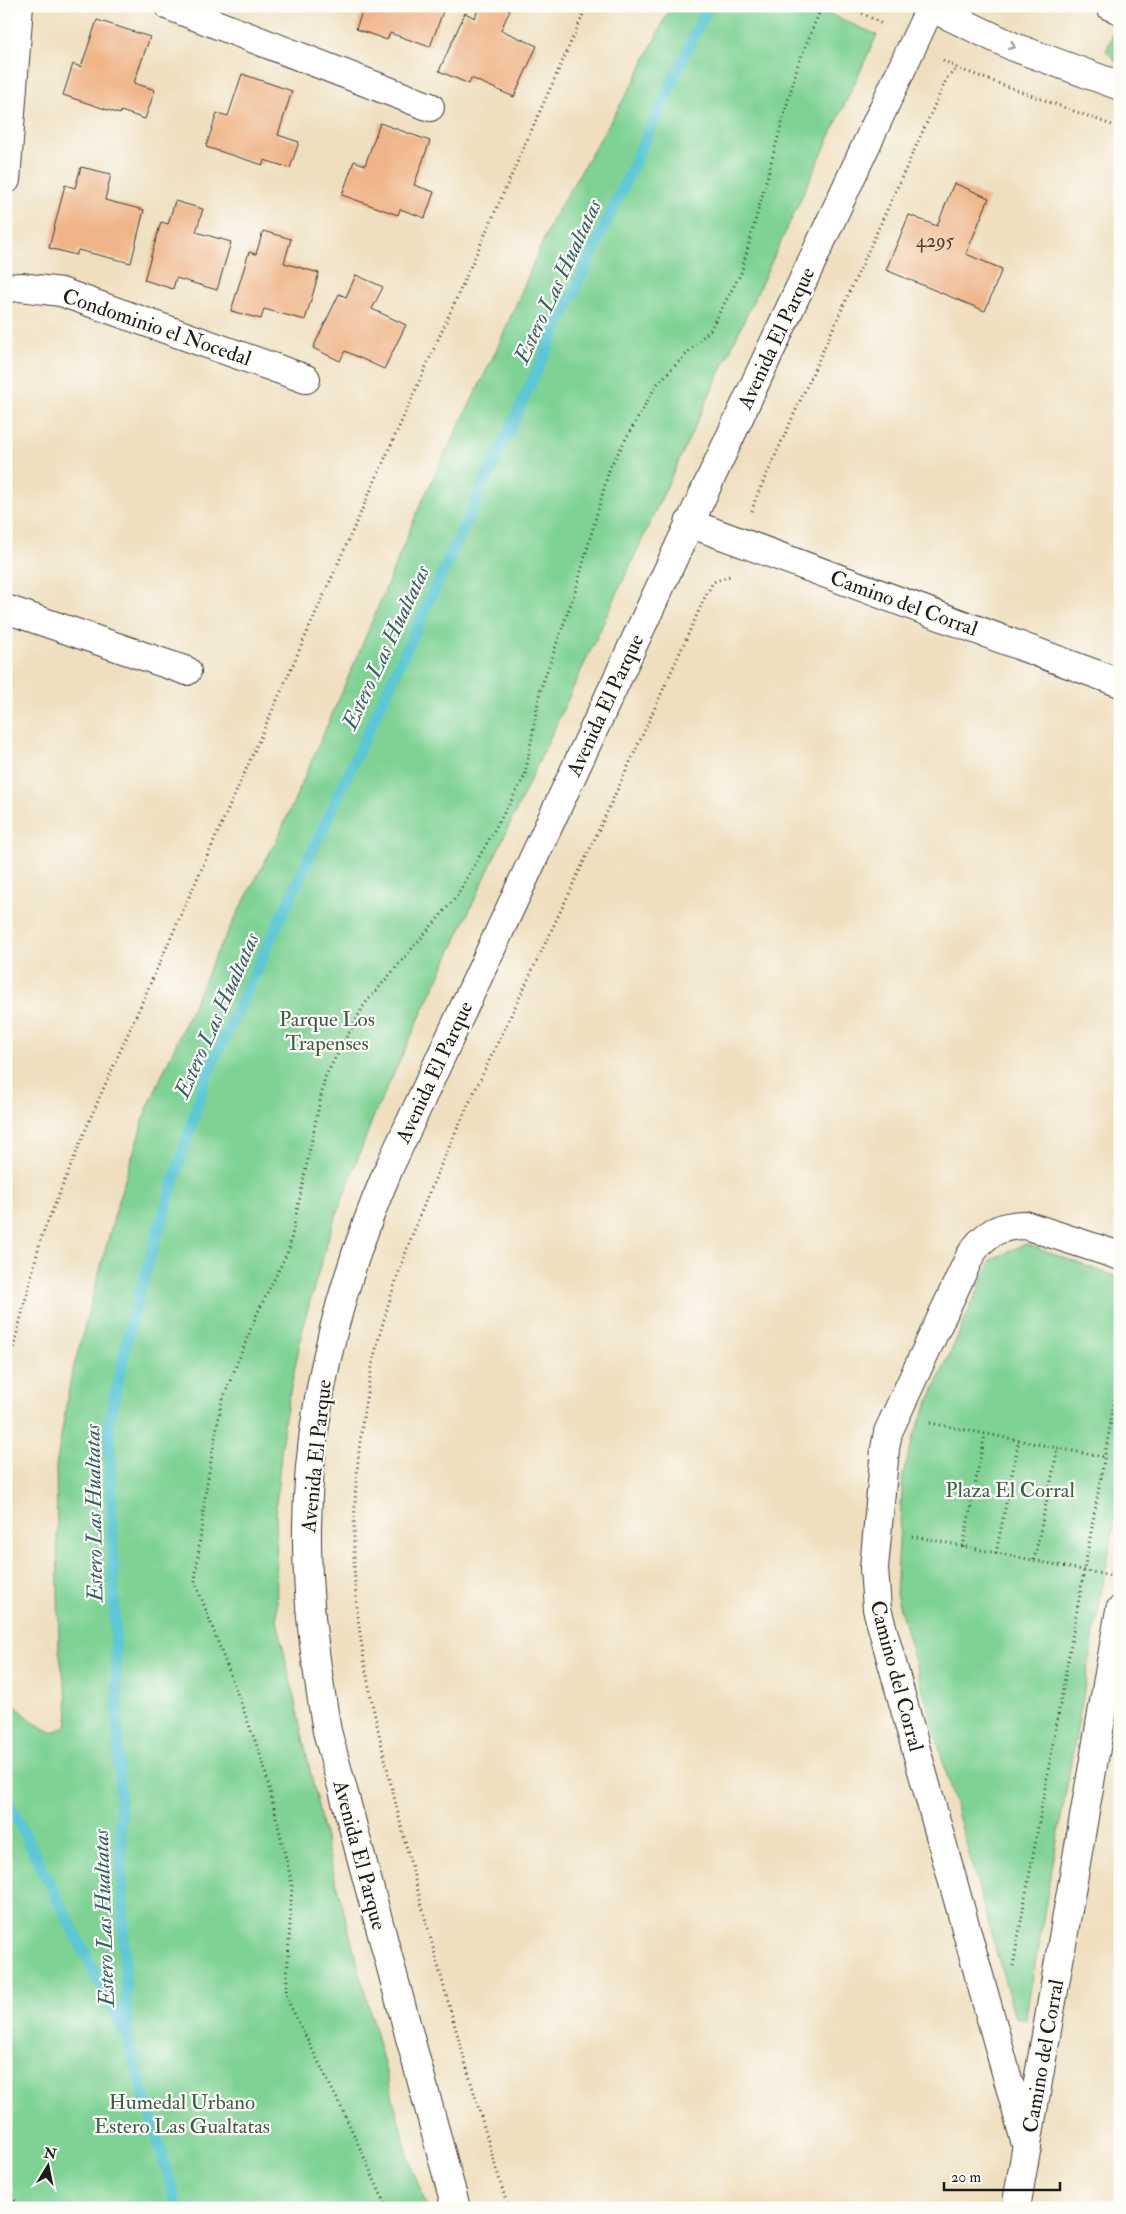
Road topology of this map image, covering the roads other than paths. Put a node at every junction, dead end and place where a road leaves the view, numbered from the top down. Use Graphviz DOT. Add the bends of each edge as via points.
graph roads {
  1 [pos="19,6"];
  2 [pos="169,6"];
  3 [pos="1110,6"];
  4 [pos="930,7"];
  5 [pos="1120,10"];
  6 [pos="1120,86"];
  7 [pos="430,108"];
  8 [pos="6,180"];
  9 [pos="6,288"];
  10 [pos="306,379"];
  11 [pos="689,523"];
  12 [pos="6,609"];
  13 [pos="187,671"];
  14 [pos="1120,683"];
  15 [pos="1120,1256"];
  16 [pos="1120,1610"];
  17 [pos="1027,2148"];
  18 [pos="456,2208"];
  19 [pos="1016,2208"];
  1 -- 8 [label="street"];
  2 -- 7 [label="street"];
  3 -- 5 [label="street"];
  4 -- 6 [label="street, one-way" via="1014,47"];
  4 -- 11 [label="street, Avenida El Parque"];
  9 -- 10 [label="street, Condominio el Nocedal" via="61,292"];
  11 -- 14 [label="street, Camino del Corral"];
  11 -- 18 [label="street, Avenida El Parque" via="370,1213 338,1311 316,1418 310,1475 308,1590 315,1661 327,1731"];
  12 -- 13 [label="street"];
  15 -- 17 [label="street, Camino del Corral" via="1026,1225 1011,1225 986,1235 970,1256 894,1416 885,1449 874,1588 877,1609"];
  16 -- 17 [label="street, Camino del Corral"];
  17 -- 19 [label="street, Camino del Corral"];
}
